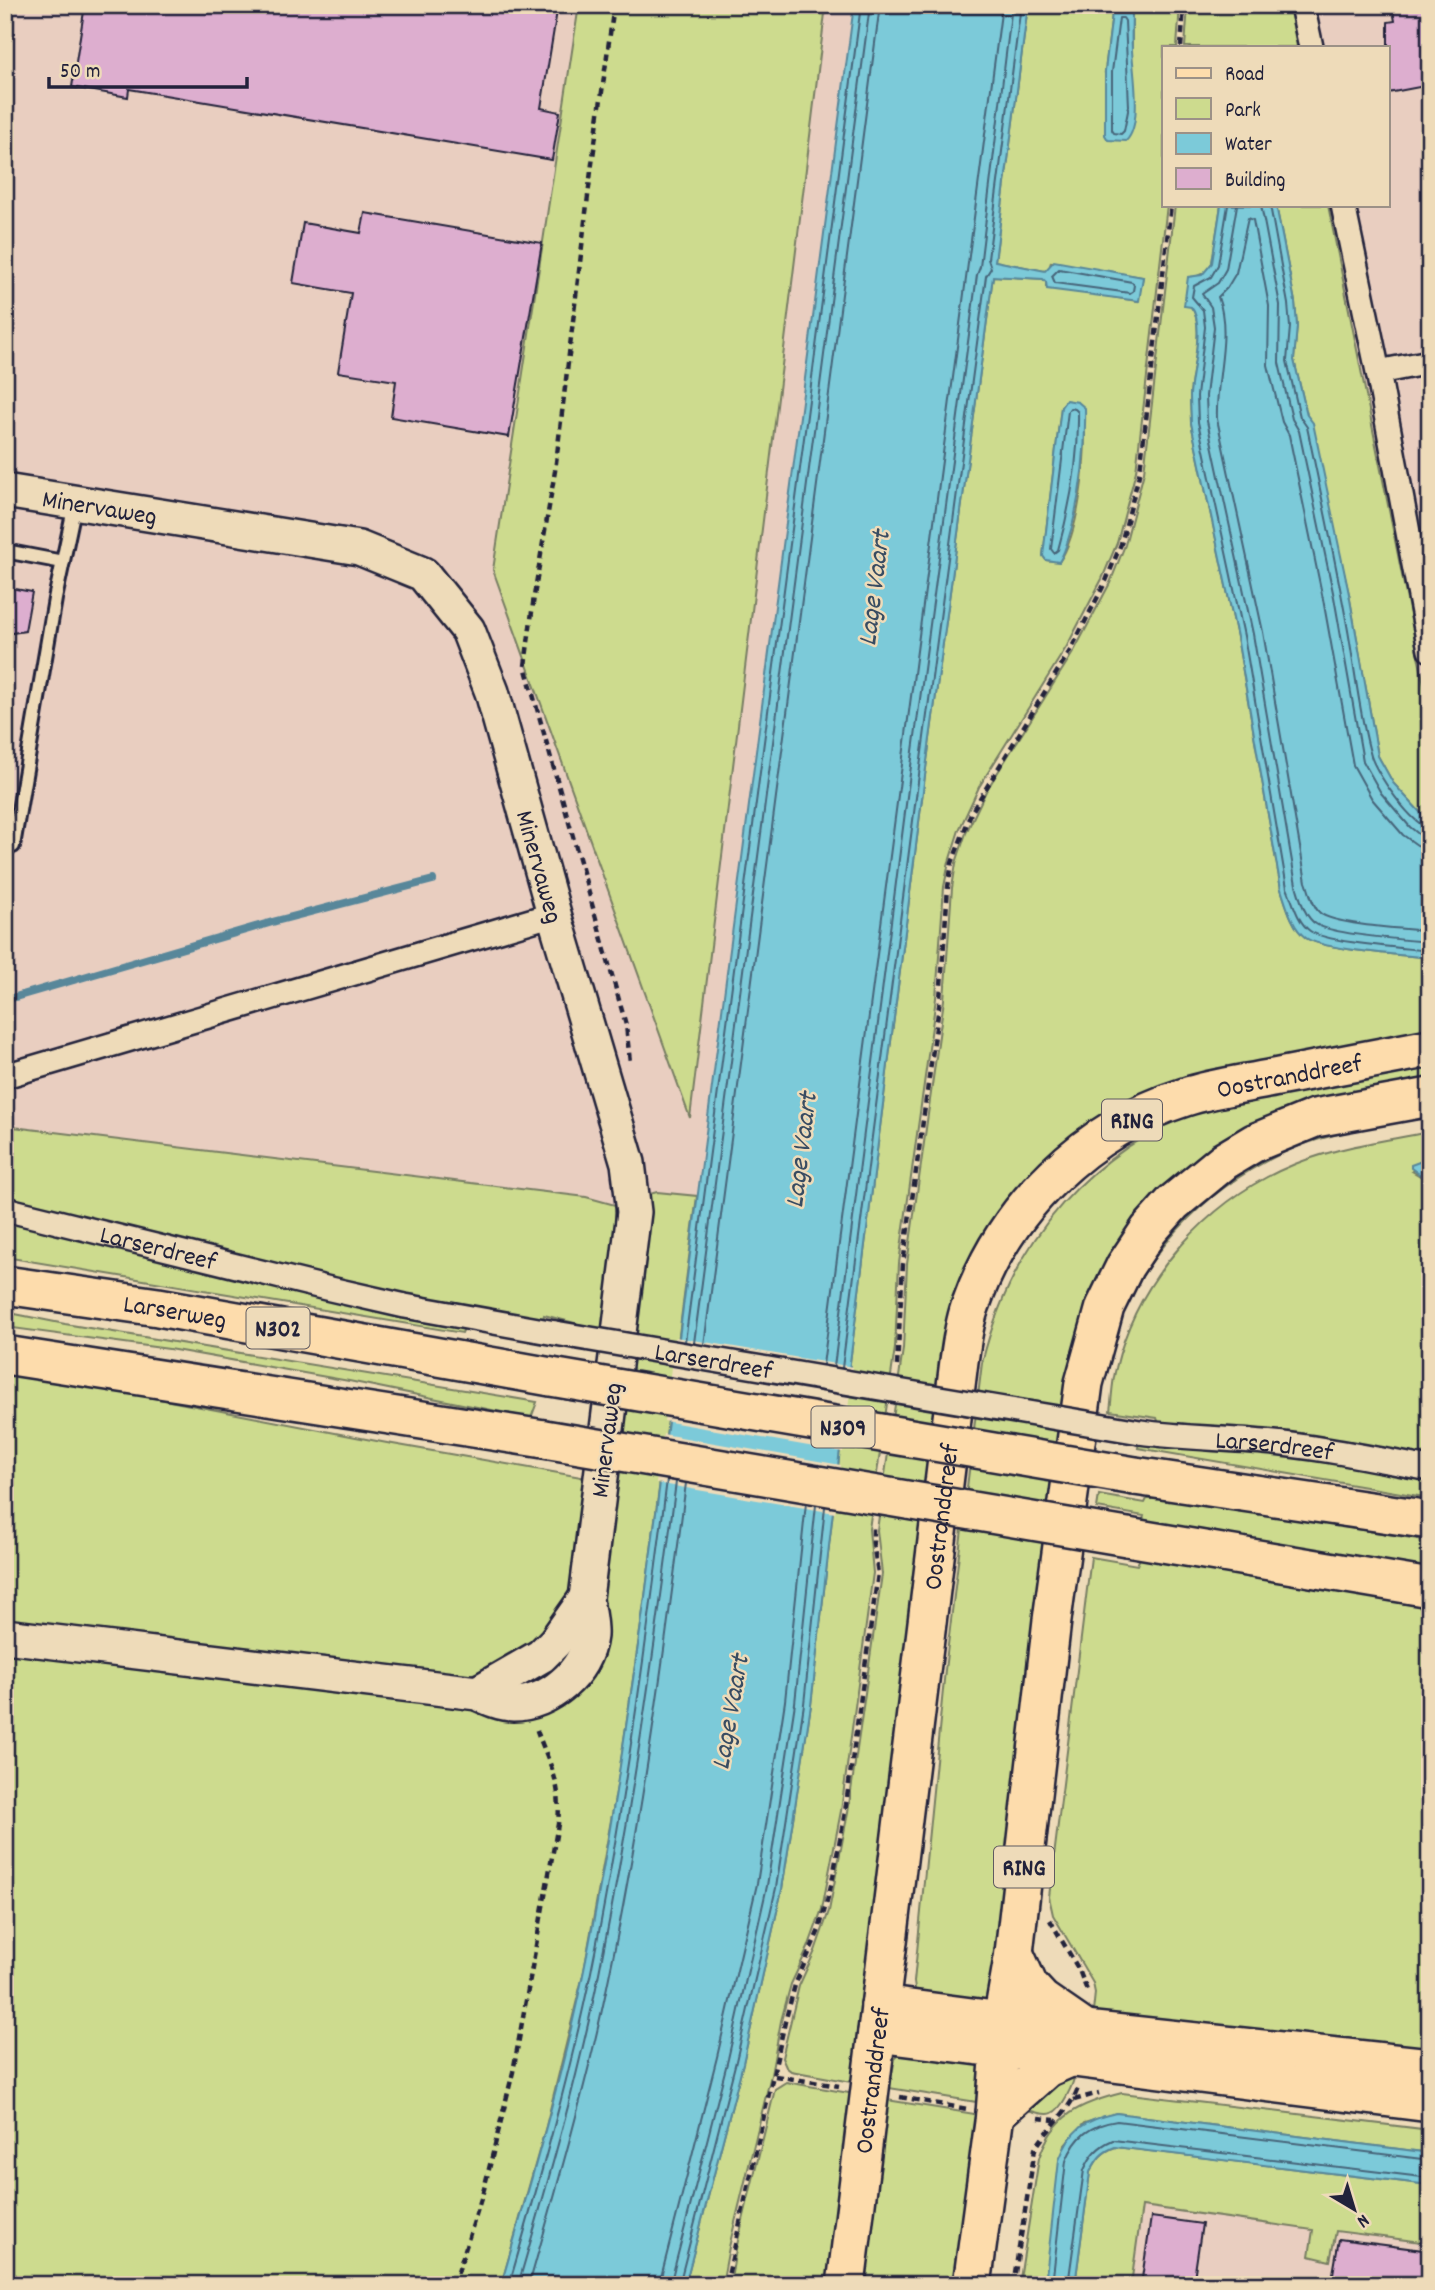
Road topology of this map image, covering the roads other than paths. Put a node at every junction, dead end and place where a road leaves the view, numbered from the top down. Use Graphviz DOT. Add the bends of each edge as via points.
graph roads {
  1 [pos="1303,5"];
  2 [pos="1311,46"];
  3 [pos="1343,206"];
  4 [pos="1430,362"];
  5 [pos="1378,372"];
  6 [pos="5,491"];
  7 [pos="75,503"];
  8 [pos="5,551"];
  9 [pos="63,562"];
  10 [pos="1430,649"];
  11 [pos="5,845"];
  12 [pos="554,914"];
  13 [pos="1430,1048"];
  14 [pos="5,1076"];
  15 [pos="1430,1097"];
  16 [pos="5,1209"];
  17 [pos="5,1285"];
  18 [pos="5,1355"];
  19 [pos="551,1377"];
  20 [pos="1430,1469"];
  21 [pos="1430,1520"];
  22 [pos="1430,1588"];
  23 [pos="5,1636"];
  24 [pos="1014,1953"];
  25 [pos="878,2019"];
  26 [pos="1001,2035"];
  27 [pos="1079,2049"];
  28 [pos="1430,2067"];
  29 [pos="1430,2103"];
  30 [pos="995,2114"];
  31 [pos="846,2285"];
  32 [pos="972,2285"];
  1 -- 2 [label="street"];
  3 -- 5 [label="street"];
  4 -- 5 [label="street"];
  5 -- 10 [label="street"];
  6 -- 7 [label="street, Minervaweg"];
  7 -- 9 [label="lane"];
  7 -- 12 [label="street, Minervaweg" via="359,548 423,574 468,630 492,692"];
  8 -- 9 [label="lane"];
  9 -- 11 [label="lane" via="13,846"];
  12 -- 14 [label="street"];
  12 -- 23 [label="street, Minervaweg" via="628,1163 634,1212 586,1598 560,1635 541,1656 477,1693"];
  13 -- 25 [label="main road, Oostranddreef / RING" via="1186,1096 1153,1109 1119,1127 1059,1171 1002,1237 970,1307 959,1361"];
  15 -- 24 [label="main road, Oostranddreef / RING" via="1315,1118 1254,1143 1215,1168 1149,1230 1105,1307 1084,1383"];
  16 -- 20 [label="street, Larserdreef, bridge" via="405,1306 1140,1432 1311,1447"];
  17 -- 19 [label="main road, Larserweg / N302" via="158,1307"];
  18 -- 22 [label="main road, N309, bridge" via="544,1439"];
  19 -- 21 [label="main road, Larserdreef / N309, bridge" via="1135,1476"];
  24 -- 26 [label="main road, Oostranddreef / RING"];
  24 -- 27 [label="main road" via="1030,1986"];
  25 -- 26 [label="main road"];
  25 -- 31 [label="main road, Oostranddreef / RING"];
  26 -- 27 [label="main road"];
  26 -- 30 [label="main road, Oostranddreef / RING"];
  27 -- 28 [label="main road"];
  27 -- 29 [label="main road"];
  27 -- 30 [label="main road" via="1047,2068"];
  30 -- 32 [label="main road, Oostranddreef / RING"];
}
